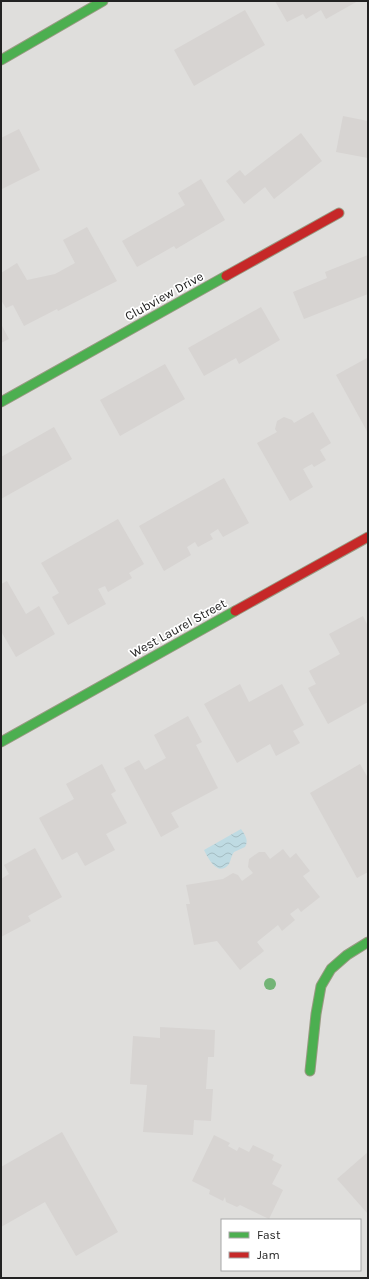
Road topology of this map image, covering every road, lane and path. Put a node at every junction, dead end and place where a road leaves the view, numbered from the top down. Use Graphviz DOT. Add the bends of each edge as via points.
graph roads {
  1 [pos="103,1"];
  2 [pos="1,60"];
  3 [pos="339,213"];
  4 [pos="1,402"];
  5 [pos="368,537"];
  6 [pos="1,742"];
  7 [pos="368,942"];
  8 [pos="310,1071"];
  1 -- 2 [label="street"];
  3 -- 4 [label="street, Clubview Drive"];
  5 -- 6 [label="street, West Laurel Street"];
  7 -- 8 [label="street" via="347,955 331,970 321,986"];
}
